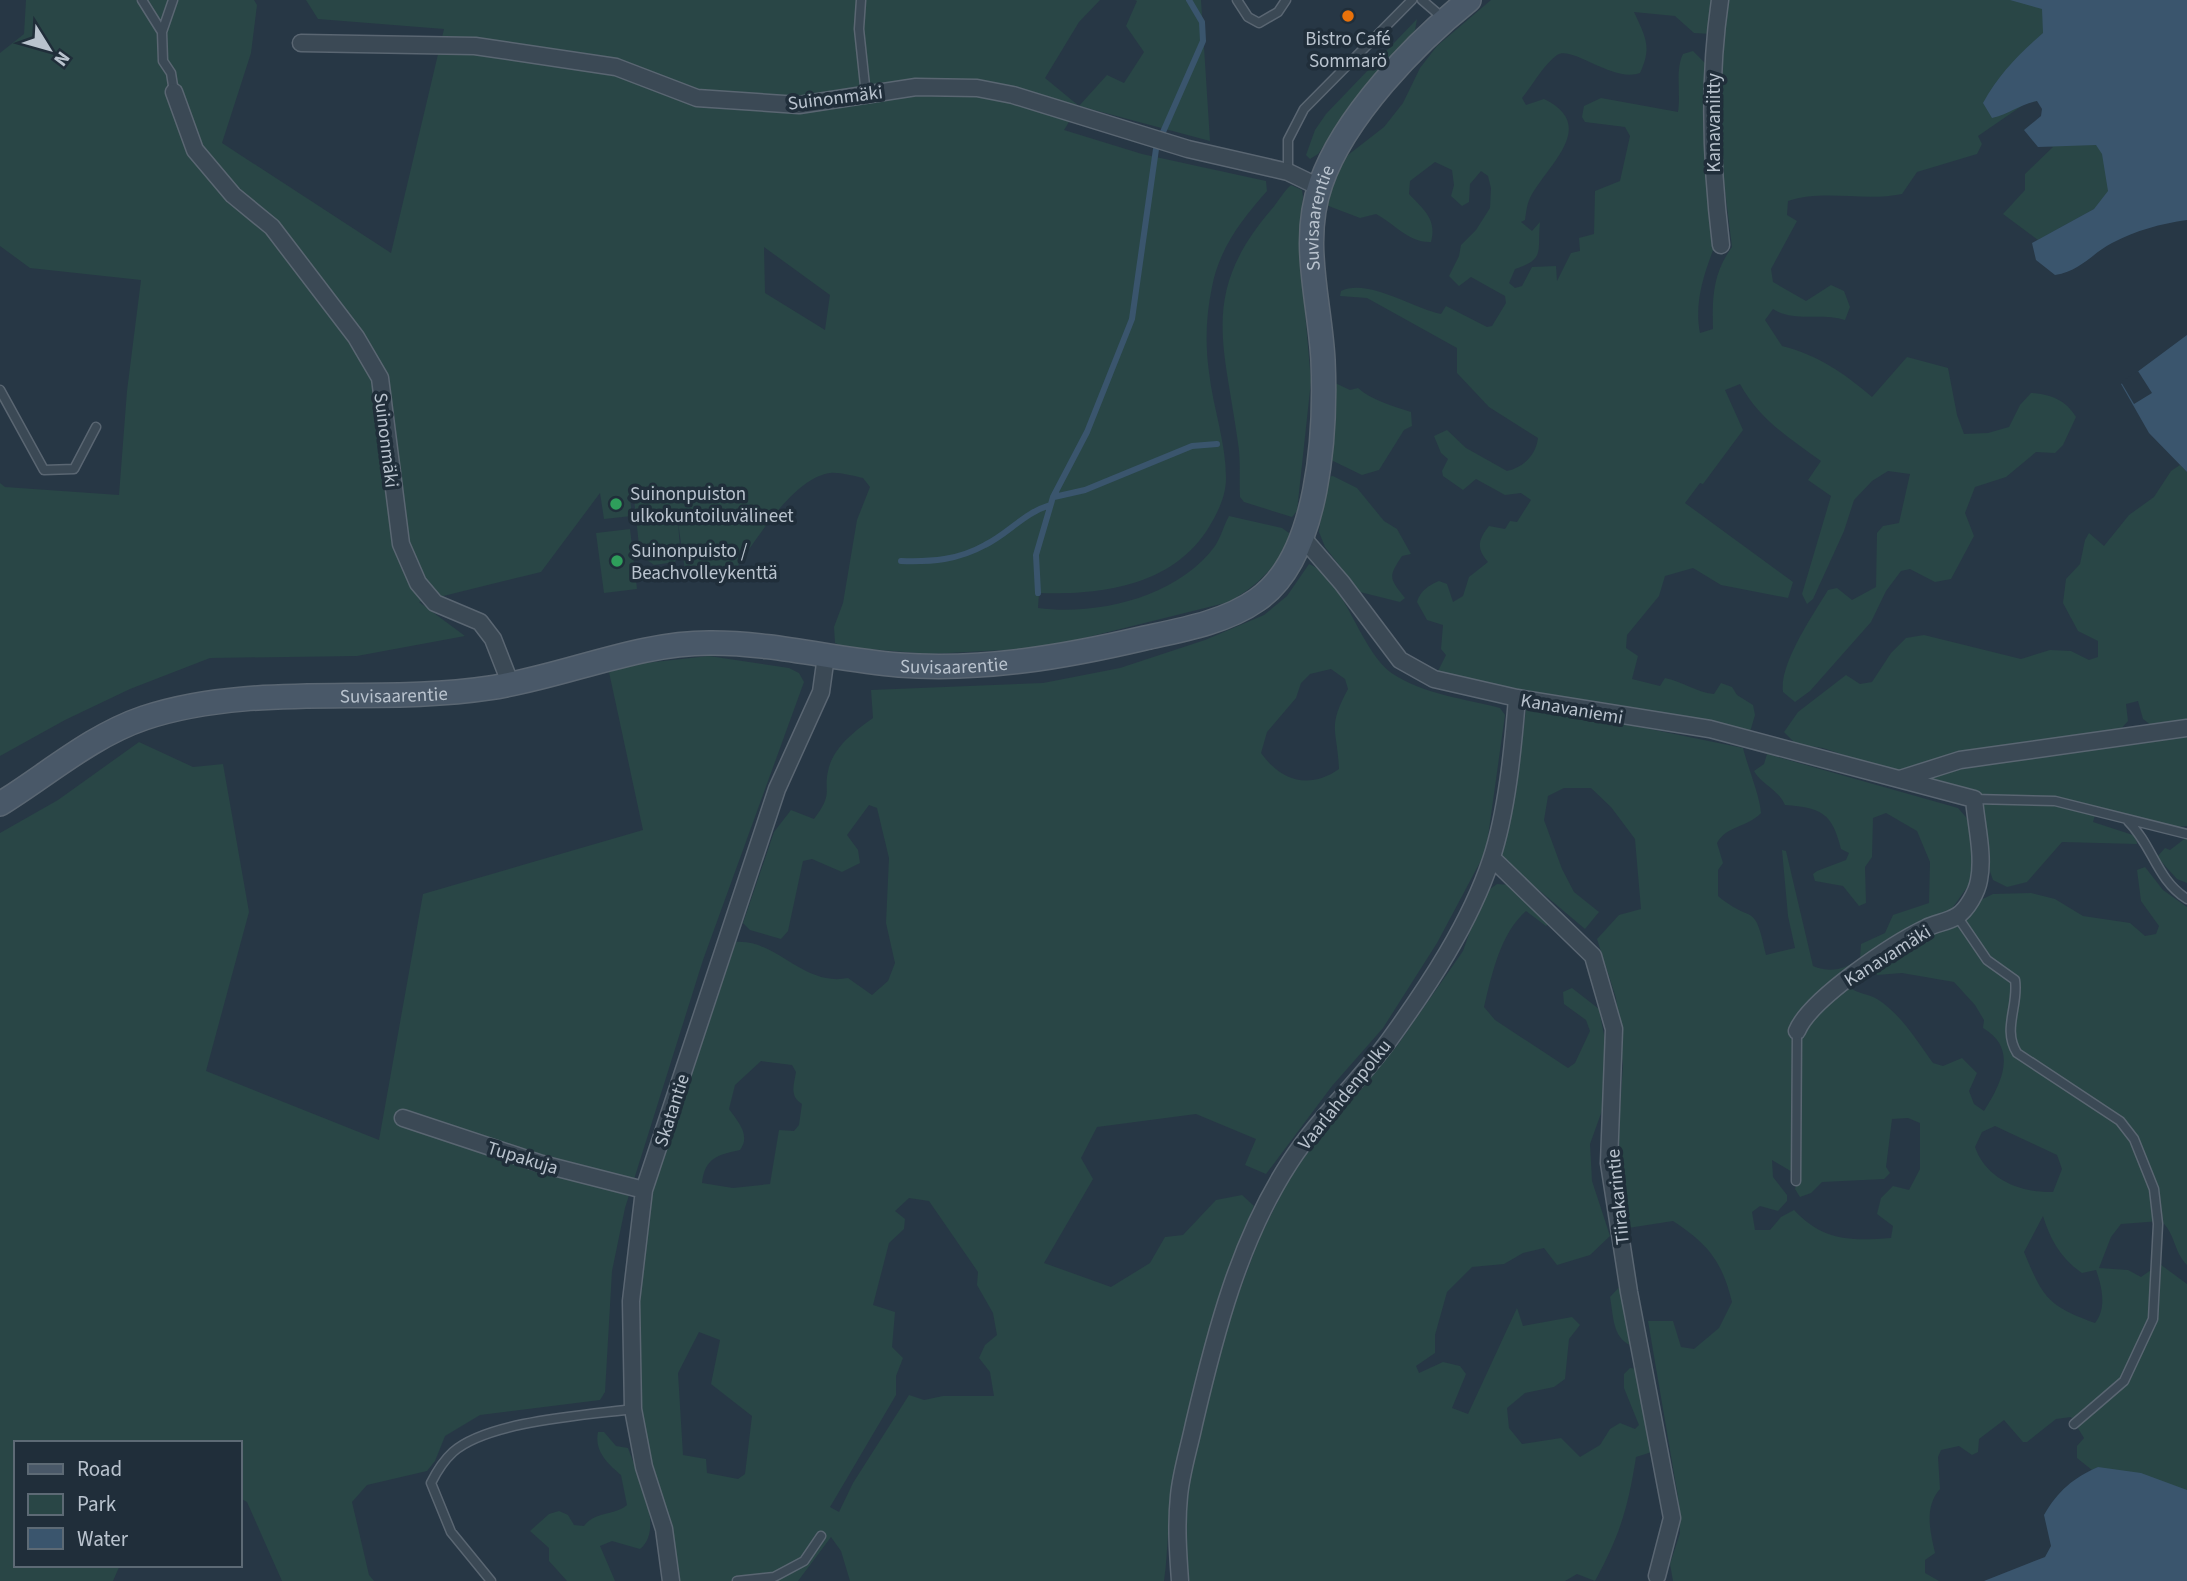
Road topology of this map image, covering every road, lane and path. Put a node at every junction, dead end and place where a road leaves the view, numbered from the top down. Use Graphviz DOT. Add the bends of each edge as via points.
graph roads {
  1 [pos="142,0"];
  2 [pos="173,0"];
  3 [pos="861,0"];
  4 [pos="1237,0"];
  5 [pos="1286,0"];
  6 [pos="1412,0"];
  7 [pos="1422,0"];
  8 [pos="1469,0"];
  9 [pos="1720,0"];
  10 [pos="1445,20"];
  11 [pos="162,33"];
  12 [pos="301,43"];
  13 [pos="174,92"];
  14 [pos="866,94"];
  15 [pos="1288,172"];
  16 [pos="1319,187"];
  17 [pos="1721,245"];
  18 [pos="0,390"];
  19 [pos="96,427"];
  20 [pos="1303,538"];
  21 [pos="826,656"];
  22 [pos="511,685"];
  23 [pos="1517,698"];
  24 [pos="2187,728"];
  25 [pos="1900,779"];
  26 [pos="1974,799"];
  27 [pos="0,804"];
  28 [pos="2126,819"];
  29 [pos="2187,834"];
  30 [pos="1492,858"];
  31 [pos="2187,899"];
  32 [pos="1957,916"];
  33 [pos="1797,1031"];
  34 [pos="403,1118"];
  35 [pos="1796,1181"];
  36 [pos="644,1190"];
  37 [pos="633,1409"];
  38 [pos="2074,1424"];
  39 [pos="821,1536"];
  40 [pos="1657,1576"];
  41 [pos="491,1581"];
  42 [pos="671,1581"];
  43 [pos="737,1581"];
  44 [pos="1180,1581"];
  1 -- 11 [label="lane"];
  2 -- 11 [label="lane"];
  3 -- 14 [label="lane" via="859,29"];
  4 -- 5 [label="lane" via="1239,8 1259,23 1278,12"];
  6 -- 15 [label="lane" via="1304,109 1288,140"];
  7 -- 10 [label="lane"];
  8 -- 10 [label="street, Suvisaarentie"];
  9 -- 17 [label="street, Kanavaniitty" via="1711,165"];
  10 -- 16 [label="street, Suvisaarentie" via="1364,110 1338,146"];
  11 -- 13 [label="lane" via="163,61 171,73"];
  12 -- 14 [label="street, Suinonmäki" via="475,46 616,67 698,98 799,105"];
  13 -- 22 [label="street, Suinonmäki" via="195,150 233,195 272,227 356,337 374,368 380,379 401,544 418,583 435,603 480,622 493,639"];
  14 -- 15 [label="street, Suinonmäki" via="915,87 977,88 1188,149"];
  15 -- 16 [label="street, Suinonmäki"];
  16 -- 20 [label="street, Suvisaarentie" via="1311,258 1322,357 1322,413"];
  18 -- 19 [label="lane" via="44,470 74,469"];
  20 -- 21 [label="street, Suvisaarentie" via="1282,577 1261,598 1241,610 1155,636 1046,659 995,664 898,665"];
  20 -- 23 [label="street, Kanavaniemi" via="1382,639 1414,670"];
  21 -- 22 [label="street, Suvisaarentie" via="739,644 677,645"];
  21 -- 36 [label="street, Skatantie" via="821,692 777,789"];
  22 -- 27 [label="street, Suvisaarentie" via="419,695 249,700 149,716 88,746"];
  23 -- 25 [label="street, Kanavaniemi" via="1710,729"];
  23 -- 30 [label="street, Vaarlahdenpolku" via="1513,752"];
  24 -- 25 [label="street" via="1960,760"];
  25 -- 26 [label="street, Kanavaniemi"];
  26 -- 28 [label="lane" via="2054,801"];
  26 -- 32 [label="street" via="1979,880 1971,900"];
  28 -- 29 [label="lane"];
  28 -- 31 [label="lane" via="2142,835 2166,883"];
  30 -- 40 [label="street, Tiirakarintie" via="1593,956 1614,1029 1609,1163 1672,1518"];
  30 -- 44 [label="street, Vaarlahdenpolku" via="1423,989 1388,1041 1314,1126 1261,1215 1218,1330 1179,1494"];
  32 -- 33 [label="street, Kanavamäki" via="1928,927 1847,979 1821,999"];
  32 -- 38 [label="lane" via="1987,960 2015,980 2017,994 2009,1028 2017,1053 2120,1121 2134,1139 2154,1189 2158,1224 2153,1319 2124,1381"];
  33 -- 35 [label="lane"];
  34 -- 36 [label="street, Tupakuja" via="542,1164"];
  36 -- 37 [label="street, Skatantie" via="631,1301"];
  37 -- 41 [label="lane" via="474,1438 440,1465 431,1483 451,1532"];
  37 -- 42 [label="street, Skatantie" via="644,1467 664,1529"];
  39 -- 43 [label="lane" via="804,1561 774,1577"];
}
